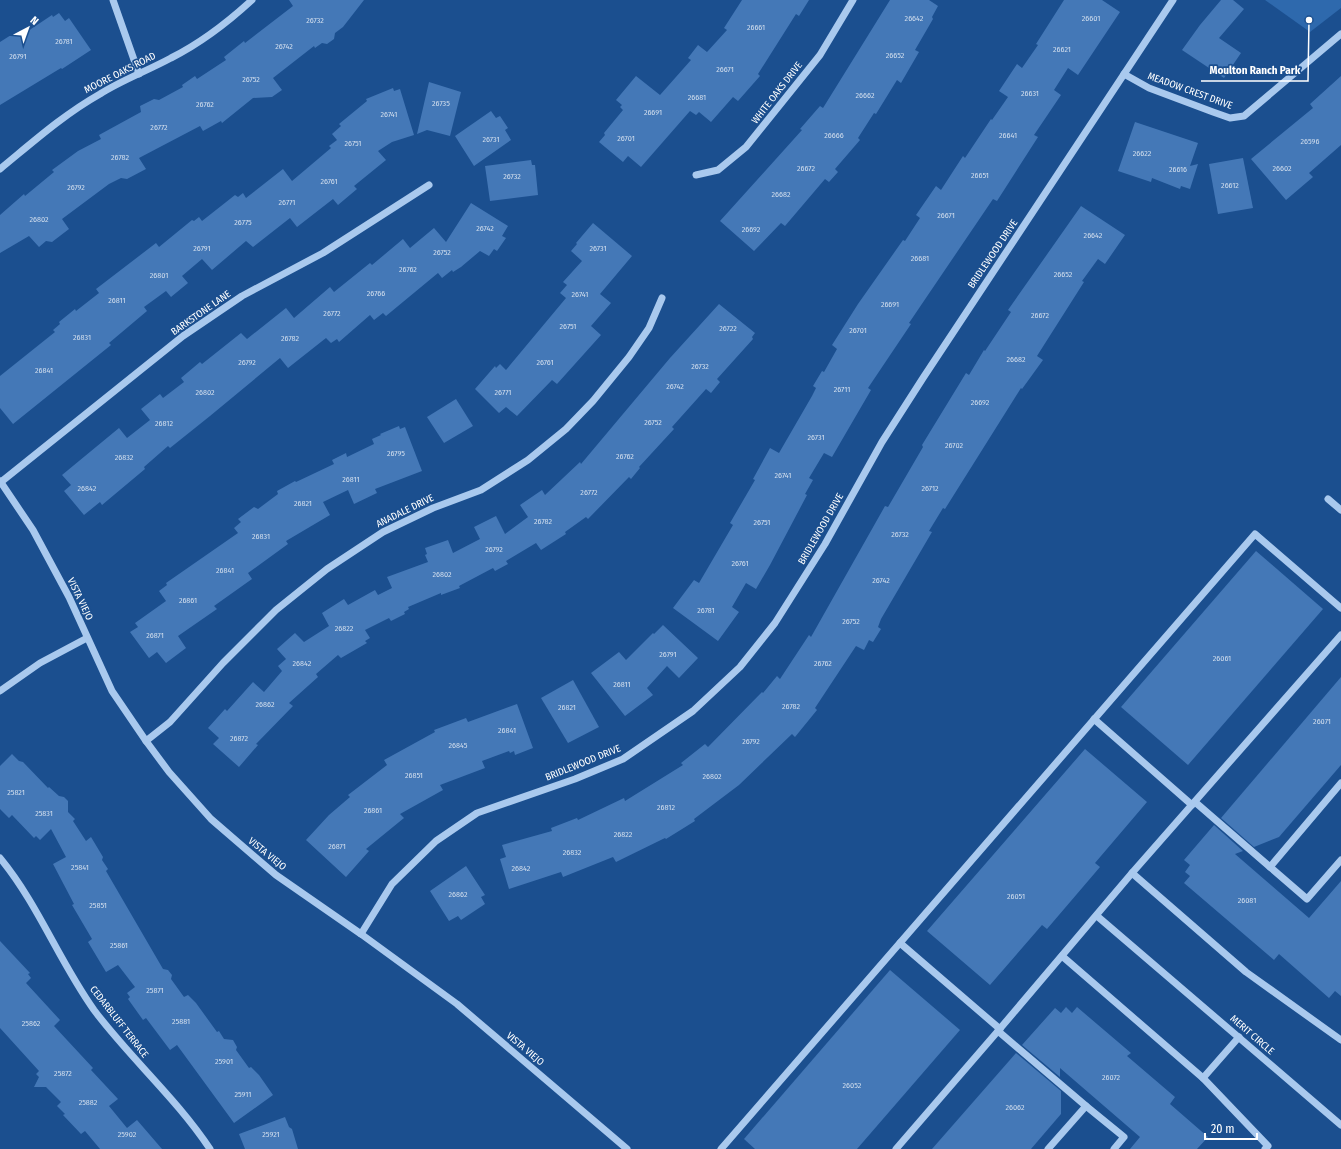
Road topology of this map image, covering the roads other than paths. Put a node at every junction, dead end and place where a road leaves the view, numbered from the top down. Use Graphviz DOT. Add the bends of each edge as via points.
graph roads {
  1 [pos="113,0"];
  2 [pos="252,0"];
  3 [pos="853,0"];
  4 [pos="1173,0"];
  5 [pos="1341,34"];
  6 [pos="139,74"];
  7 [pos="1124,74"];
  8 [pos="0,168"];
  9 [pos="696,176"];
  10 [pos="429,185"];
  11 [pos="662,298"];
  12 [pos="0,482"];
  13 [pos="1328,499"];
  14 [pos="1341,510"];
  15 [pos="1341,608"];
  16 [pos="1341,635"];
  17 [pos="87,638"];
  18 [pos="0,692"];
  19 [pos="1094,719"];
  20 [pos="146,741"];
  21 [pos="1341,783"];
  22 [pos="1194,804"];
  23 [pos="0,858"];
  24 [pos="1341,860"];
  25 [pos="1270,867"];
  26 [pos="1132,873"];
  27 [pos="1097,916"];
  28 [pos="361,934"];
  29 [pos="900,943"];
  30 [pos="1062,956"];
  31 [pos="999,1030"];
  32 [pos="1239,1037"];
  33 [pos="1341,1040"];
  34 [pos="1203,1078"];
  35 [pos="1086,1106"];
  36 [pos="1341,1125"];
  37 [pos="210,1149"];
  38 [pos="627,1149"];
  39 [pos="721,1149"];
  40 [pos="896,1149"];
  41 [pos="1048,1149"];
  42 [pos="1114,1149"];
  43 [pos="1265,1149"];
  1 -- 6 [label="street"];
  2 -- 6 [label="street, MOORE OAKS ROAD" via="204,40"];
  3 -- 9 [label="street, WHITE OAKS DRIVE" via="820,55 746,147 718,170"];
  4 -- 7 [label="street, BRIDLEWOOD DRIVE"];
  5 -- 7 [label="street, MEADOW CREST DRIVE" via="1244,116 1230,118 1149,88"];
  6 -- 8 [label="street, MOORE OAKS ROAD" via="100,93 63,116"];
  7 -- 28 [label="street, BRIDLEWOOD DRIVE" via="882,442 825,544 775,623 740,667 693,711 624,759 476,814 436,841 392,884"];
  10 -- 12 [label="street, BARKSTONE LANE" via="323,253 242,296 183,336"];
  11 -- 20 [label="street, ANADALE DRIVE" via="649,328 629,357 566,429 528,460 480,490 433,508 383,532 327,569 276,610 223,663 170,722"];
  12 -- 17 [label="street, VISTA VIEJO" via="33,530 69,597"];
  13 -- 14 [label="street"];
  15 -- 19 [label="street" via="1255,534"];
  16 -- 22 [label="street"];
  17 -- 18 [label="street" via="40,663"];
  17 -- 20 [label="street, VISTA VIEJO" via="112,691"];
  19 -- 22 [label="street"];
  19 -- 29 [label="street"];
  20 -- 28 [label="street, VISTA VIEJO" via="169,772 211,819 276,875"];
  21 -- 25 [label="street"];
  22 -- 25 [label="street"];
  22 -- 26 [label="street"];
  23 -- 37 [label="street, CEDARBLUFF TERRACE" via="12,872 94,1010 195,1127"];
  24 -- 25 [label="street" via="1307,899"];
  26 -- 27 [label="street"];
  26 -- 33 [label="street" via="1246,972"];
  27 -- 30 [label="street"];
  27 -- 32 [label="street, MERIT CIRCLE"];
  28 -- 38 [label="street, VISTA VIEJO" via="457,1004"];
  29 -- 31 [label="street"];
  29 -- 39 [label="street"];
  30 -- 31 [label="street"];
  30 -- 34 [label="street"];
  31 -- 35 [label="street"];
  31 -- 40 [label="street"];
  32 -- 34 [label="street"];
  32 -- 36 [label="street, MERIT CIRCLE"];
  34 -- 43 [label="street" via="1268,1146"];
  35 -- 41 [label="street"];
  35 -- 42 [label="street" via="1124,1137"];
}
